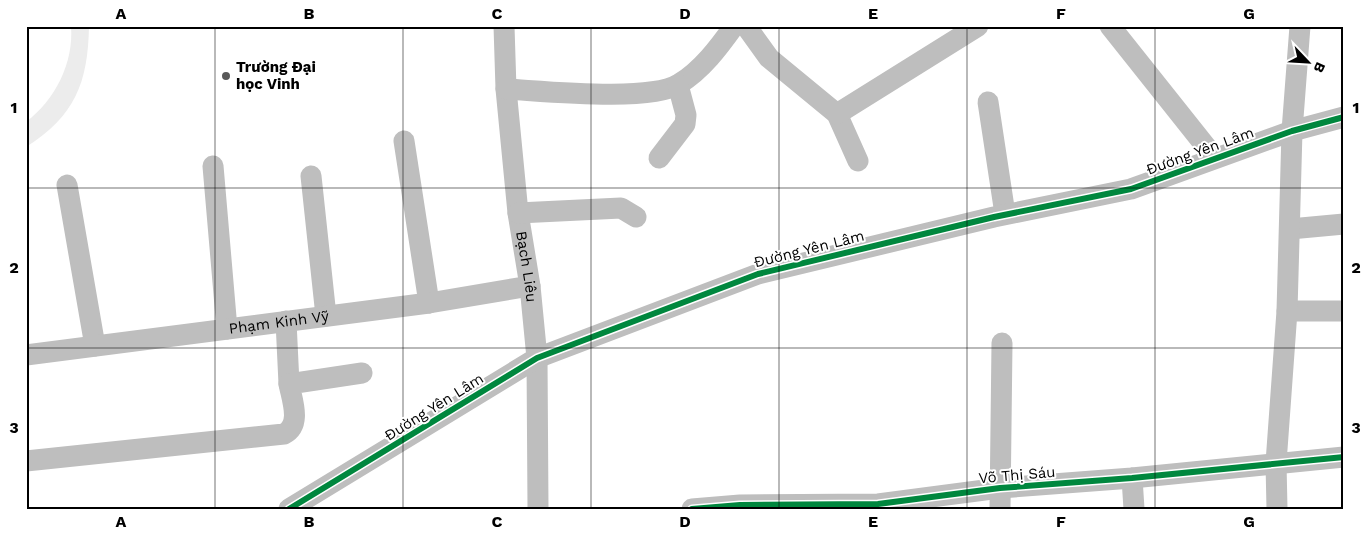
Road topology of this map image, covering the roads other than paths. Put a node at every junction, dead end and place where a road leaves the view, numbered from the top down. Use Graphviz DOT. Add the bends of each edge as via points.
graph roads {
  1 [pos="504,26"];
  2 [pos="734,26"];
  3 [pos="746,26"];
  4 [pos="978,26"];
  5 [pos="1110,26"];
  6 [pos="1300,26"];
  7 [pos="678,85"];
  8 [pos="506,89"];
  9 [pos="988,102"];
  10 [pos="837,114"];
  11 [pos="1344,117"];
  12 [pos="1292,130"];
  13 [pos="404,142"];
  14 [pos="659,158"];
  15 [pos="1216,158"];
  16 [pos="858,161"];
  17 [pos="213,166"];
  18 [pos="310,176"];
  19 [pos="68,185"];
  20 [pos="518,213"];
  21 [pos="1005,214"];
  22 [pos="636,217"];
  23 [pos="1344,224"];
  24 [pos="1290,229"];
  25 [pos="530,286"];
  26 [pos="429,303"];
  27 [pos="1287,311"];
  28 [pos="1344,311"];
  29 [pos="326,316"];
  30 [pos="286,321"];
  31 [pos="227,329"];
  32 [pos="1002,343"];
  33 [pos="94,346"];
  34 [pos="26,355"];
  35 [pos="537,358"];
  36 [pos="362,373"];
  37 [pos="289,384"];
  38 [pos="1344,457"];
  39 [pos="26,461"];
  40 [pos="1276,463"];
  41 [pos="1132,478"];
  42 [pos="1000,498"];
  43 [pos="878,506"];
  44 [pos="740,507"];
  45 [pos="289,509"];
  46 [pos="538,509"];
  47 [pos="692,509"];
  48 [pos="1134,509"];
  49 [pos="1277,509"];
  1 -- 8 [label="street, Bạch Liêu"];
  2 -- 7 [label="street" via="698,69"];
  3 -- 10 [label="street" via="768,58"];
  4 -- 10 [label="street"];
  5 -- 15 [label="street"];
  6 -- 12 [label="street"];
  7 -- 8 [label="street" via="649,93"];
  7 -- 14 [label="street" via="686,115 685,124"];
  8 -- 20 [label="street, Bạch Liêu"];
  9 -- 21 [label="street"];
  10 -- 16 [label="street"];
  11 -- 12 [label="street, Đường Yên Lâm"];
  12 -- 15 [label="street, Đường Yên Lâm"];
  12 -- 24 [label="street"];
  13 -- 26 [label="street"];
  15 -- 21 [label="street, Đường Yên Lâm" via="1131,189"];
  17 -- 31 [label="street"];
  18 -- 29 [label="street"];
  19 -- 33 [label="street"];
  20 -- 22 [label="street" via="621,208"];
  20 -- 25 [label="street, Bạch Liêu"];
  21 -- 35 [label="street, Đường Yên Lâm" via="758,274"];
  23 -- 24 [label="street"];
  24 -- 27 [label="street"];
  25 -- 26 [label="street, Phạm Kinh Vỹ"];
  25 -- 35 [label="street, Bạch Liêu"];
  26 -- 29 [label="street, Phạm Kinh Vỹ"];
  27 -- 28 [label="street"];
  27 -- 40 [label="street"];
  29 -- 30 [label="street, Phạm Kinh Vỹ"];
  30 -- 31 [label="street, Phạm Kinh Vỹ"];
  30 -- 37 [label="street"];
  31 -- 33 [label="street, Phạm Kinh Vỹ"];
  32 -- 42 [label="street"];
  33 -- 34 [label="street, Phạm Kinh Vỹ"];
  35 -- 45 [label="street, Đường Yên Lâm"];
  35 -- 46 [label="street, Bạch Liêu"];
  36 -- 37 [label="street"];
  37 -- 39 [label="street" via="295,421 284,434"];
  38 -- 40 [label="street, Võ Thị Sáu"];
  40 -- 41 [label="street, Võ Thị Sáu"];
  40 -- 49 [label="street"];
  41 -- 42 [label="street, Võ Thị Sáu"];
  41 -- 48 [label="street"];
  42 -- 43 [label="street, Võ Thị Sáu"];
  43 -- 44 [label="street, Võ Thị Sáu"];
  44 -- 47 [label="street, Võ Thị Sáu"];
}
